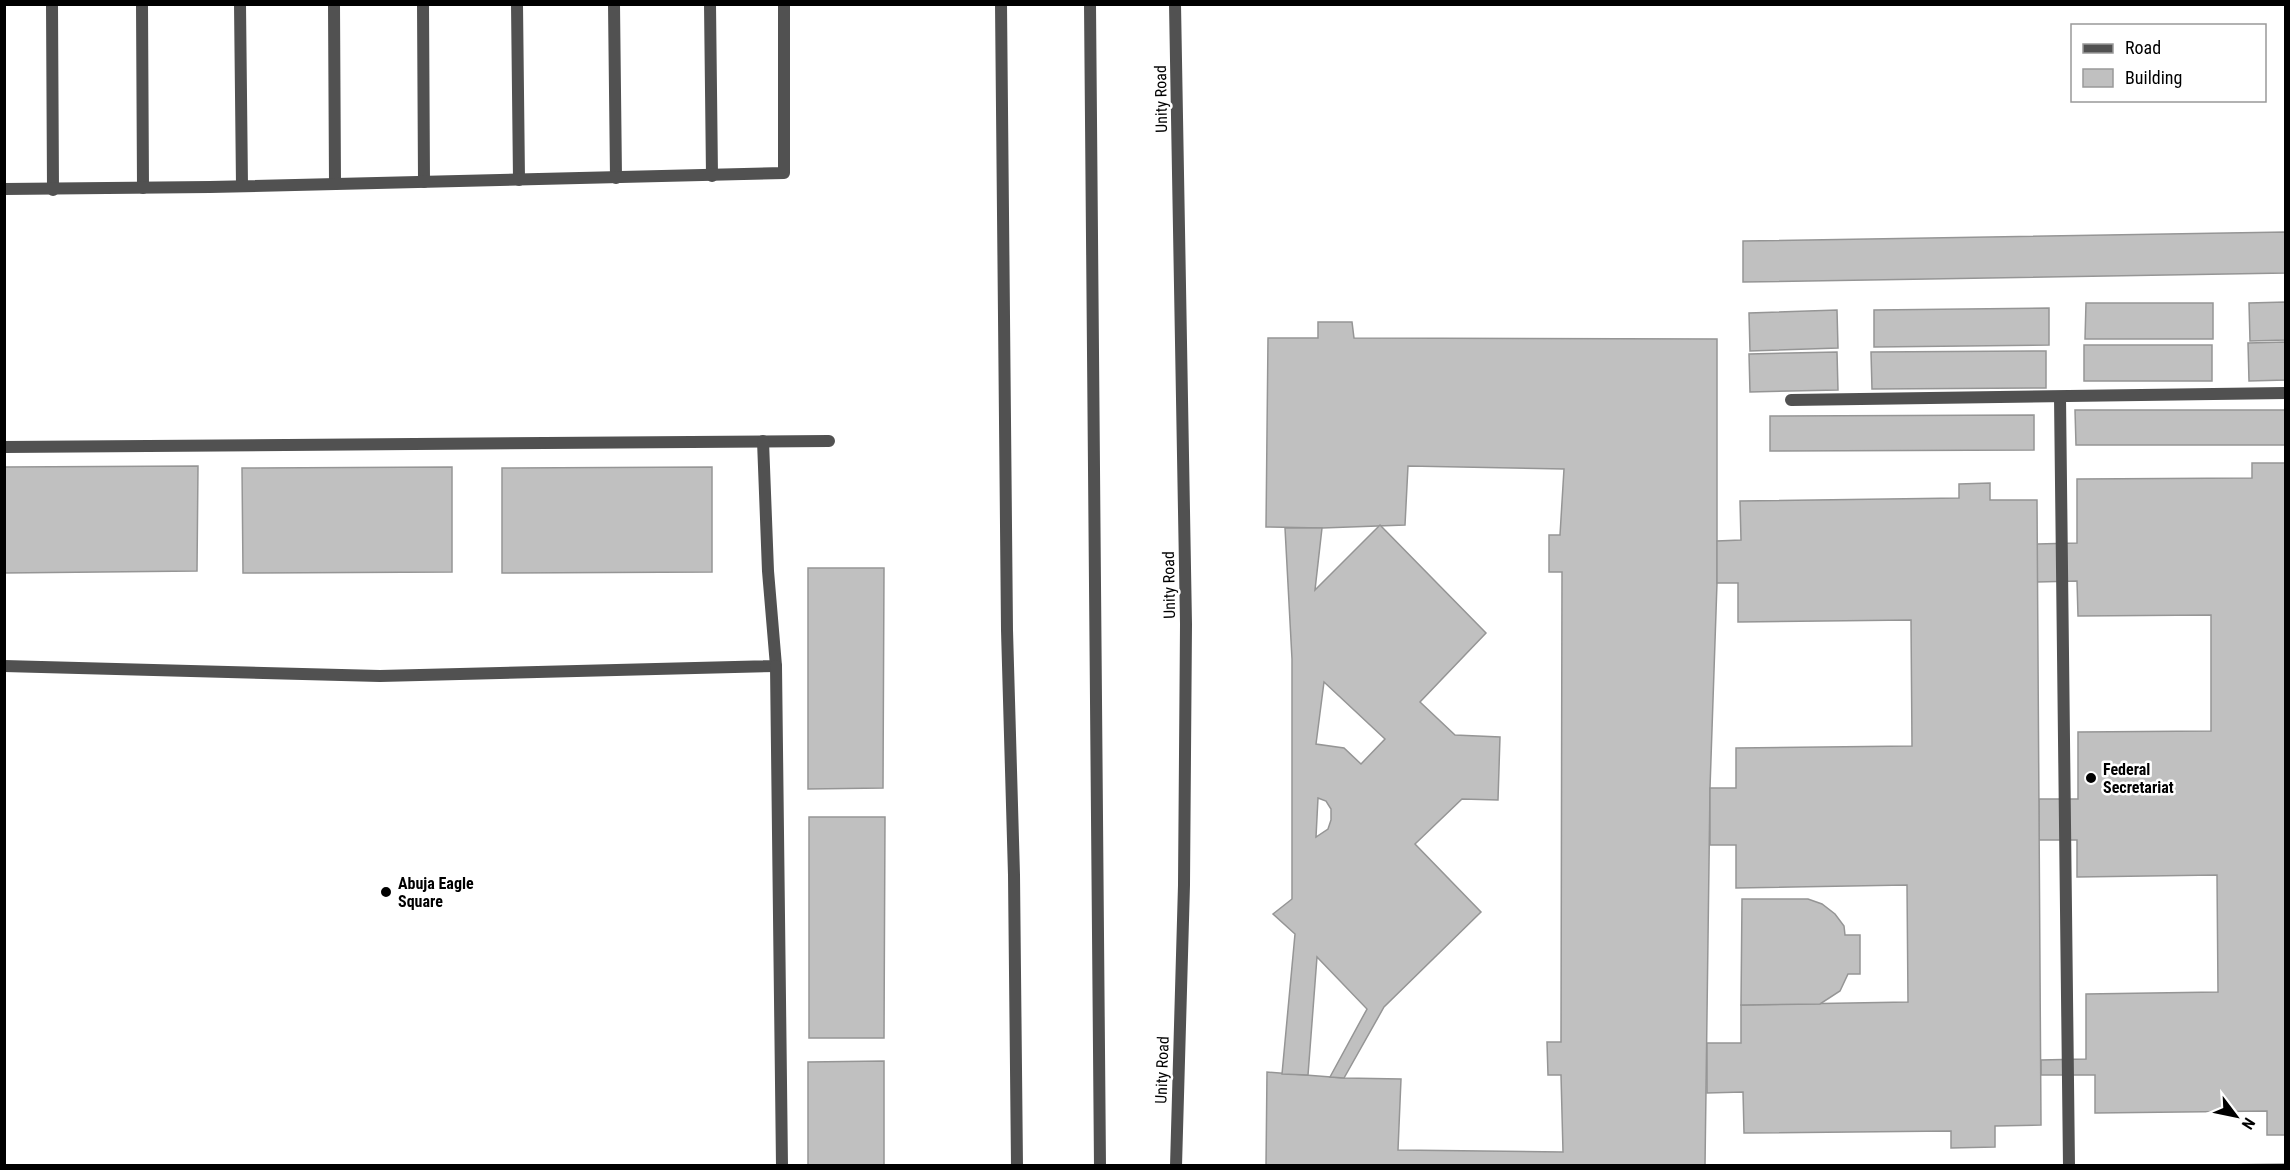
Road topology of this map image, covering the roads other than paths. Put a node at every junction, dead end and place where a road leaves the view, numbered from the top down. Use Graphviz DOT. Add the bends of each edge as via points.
graph roads {
  1 [pos="52,4"];
  2 [pos="142,4"];
  3 [pos="240,4"];
  4 [pos="334,4"];
  5 [pos="423,4"];
  6 [pos="517,4"];
  7 [pos="614,4"];
  8 [pos="710,4"];
  9 [pos="784,4"];
  10 [pos="1001,4"];
  11 [pos="1090,4"];
  12 [pos="1176,4"];
  13 [pos="712,176"];
  14 [pos="616,178"];
  15 [pos="519,180"];
  16 [pos="424,182"];
  17 [pos="335,184"];
  18 [pos="242,186"];
  19 [pos="143,188"];
  20 [pos="4,189"];
  21 [pos="53,190"];
  22 [pos="2286,393"];
  23 [pos="2060,397"];
  24 [pos="1791,400"];
  25 [pos="763,441"];
  26 [pos="829,441"];
  27 [pos="4,447"];
  28 [pos="4,666"];
  29 [pos="776,666"];
  30 [pos="782,1166"];
  31 [pos="1017,1166"];
  32 [pos="1100,1166"];
  33 [pos="1176,1166"];
  34 [pos="2069,1166"];
  1 -- 21 [label="street"];
  2 -- 19 [label="street"];
  3 -- 18 [label="street"];
  4 -- 17 [label="street"];
  5 -- 16 [label="street"];
  6 -- 15 [label="street"];
  7 -- 14 [label="street"];
  8 -- 13 [label="street"];
  9 -- 13 [label="street" via="784,173"];
  10 -- 31 [label="street"];
  11 -- 32 [label="street"];
  12 -- 33 [label="street, Unity Road" via="1186,624"];
  13 -- 14 [label="street"];
  14 -- 15 [label="street"];
  15 -- 16 [label="street"];
  16 -- 17 [label="street"];
  17 -- 18 [label="street"];
  18 -- 19 [label="street"];
  19 -- 21 [label="street"];
  20 -- 21 [label="street"];
  22 -- 23 [label="street"];
  23 -- 24 [label="street"];
  23 -- 34 [label="street"];
  25 -- 26 [label="street"];
  25 -- 27 [label="street"];
  25 -- 29 [label="street"];
  28 -- 29 [label="street" via="380,676"];
  29 -- 30 [label="street"];
}
